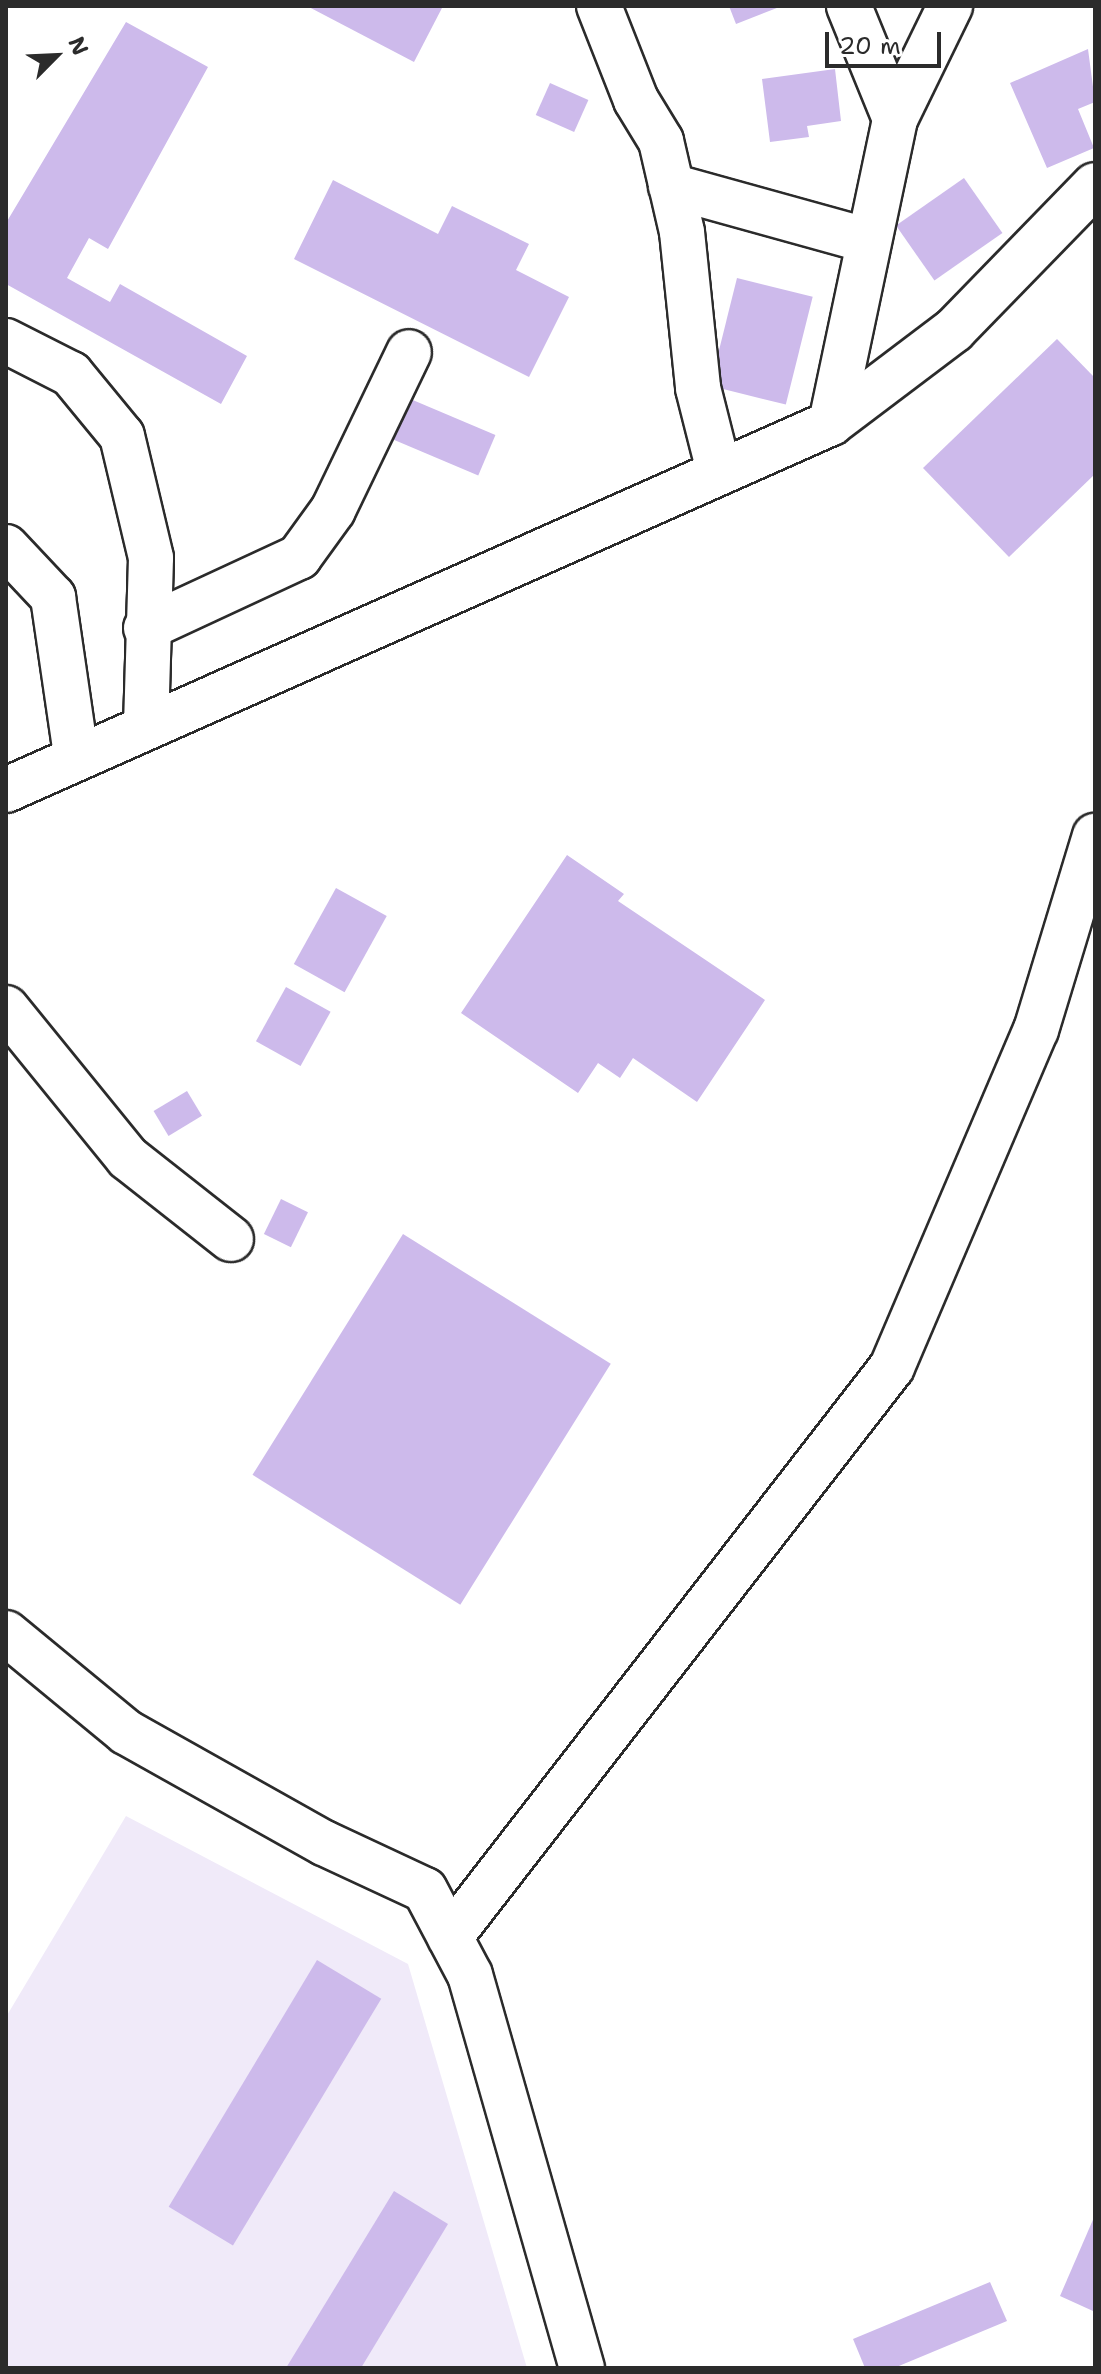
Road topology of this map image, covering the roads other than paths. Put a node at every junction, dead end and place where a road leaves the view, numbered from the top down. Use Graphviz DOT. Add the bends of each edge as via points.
graph roads {
  1 [pos="599,6"];
  2 [pos="849,6"];
  3 [pos="950,6"];
  4 [pos="895,119"];
  5 [pos="1095,185"];
  6 [pos="671,186"];
  7 [pos="869,241"];
  8 [pos="6,341"];
  9 [pos="409,352"];
  10 [pos="831,423"];
  11 [pos="719,471"];
  12 [pos="6,547"];
  13 [pos="146,628"];
  14 [pos="146,722"];
  15 [pos="76,755"];
  16 [pos="6,790"];
  17 [pos="1095,836"];
  18 [pos="6,1008"];
  19 [pos="231,1239"];
  20 [pos="6,1633"];
  21 [pos="450,1937"];
  22 [pos="582,2368"];
  1 -- 6 [label="street" via="636,100 661,141"];
  2 -- 4 [label="street"];
  3 -- 4 [label="street"];
  4 -- 7 [label="street"];
  5 -- 10 [label="street" via="954,330"];
  6 -- 7 [label="street"];
  6 -- 11 [label="street" via="698,388"];
  7 -- 10 [label="street"];
  8 -- 13 [label="street" via="71,374 122,436 151,558"];
  9 -- 13 [label="street" via="333,510 299,557"];
  10 -- 11 [label="street"];
  11 -- 14 [label="street"];
  12 -- 15 [label="street" via="53,597"];
  13 -- 14 [label="street"];
  14 -- 15 [label="street"];
  15 -- 16 [label="street"];
  17 -- 21 [label="street" via="1036,1030 892,1367"];
  18 -- 19 [label="street" via="128,1158"];
  20 -- 21 [label="street" via="126,1732 324,1843 425,1890"];
  21 -- 22 [label="street" via="470,1975"];
}
